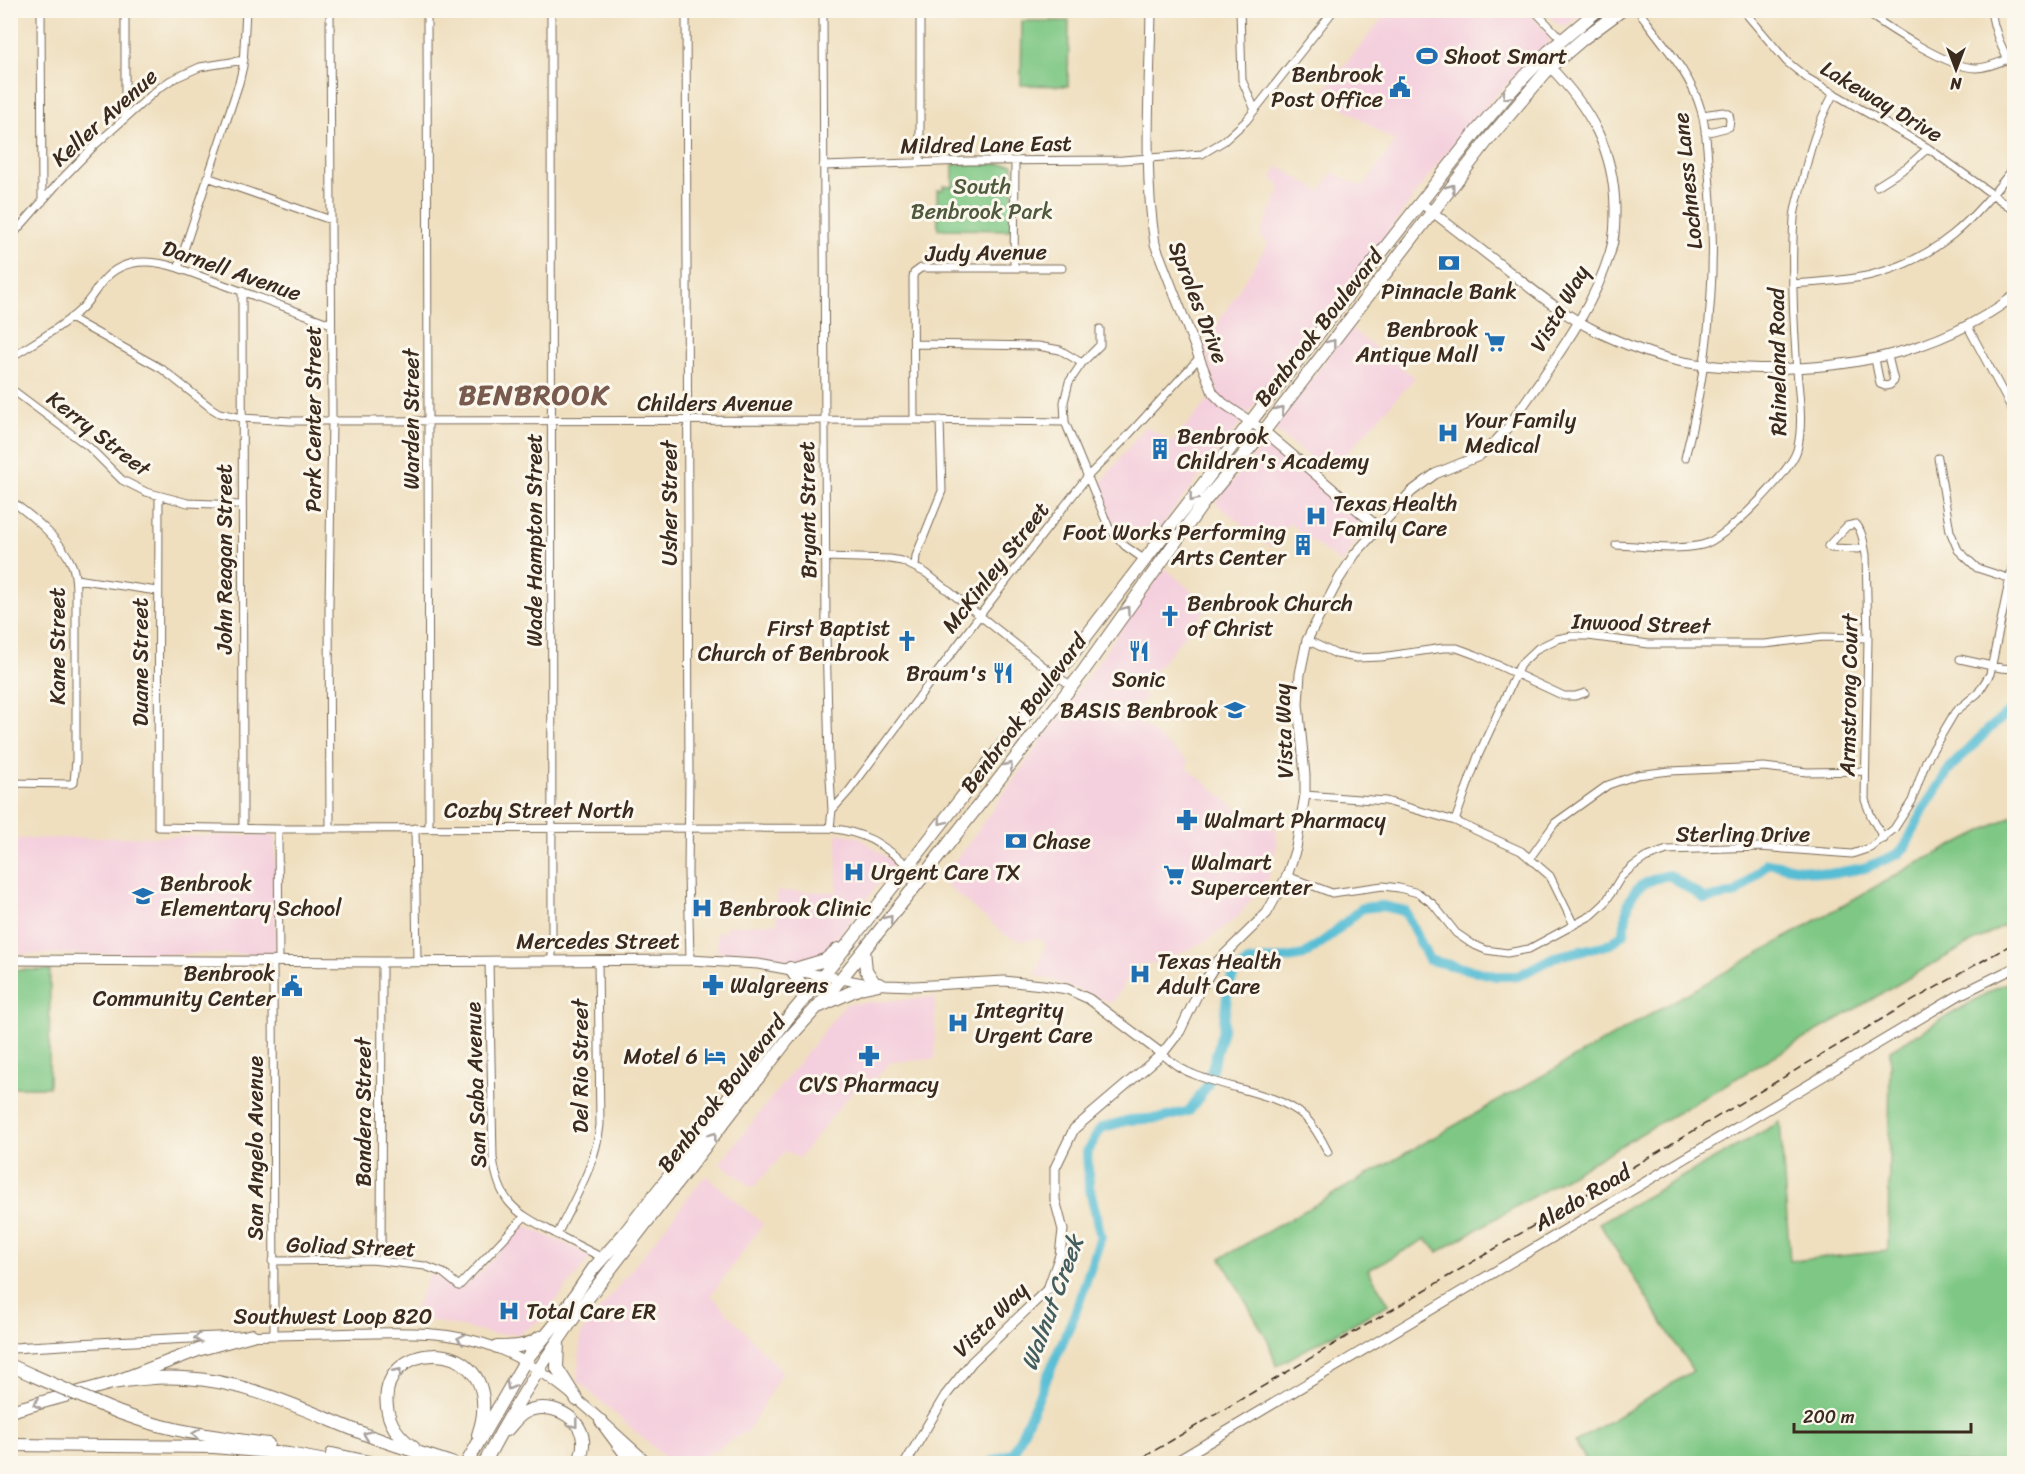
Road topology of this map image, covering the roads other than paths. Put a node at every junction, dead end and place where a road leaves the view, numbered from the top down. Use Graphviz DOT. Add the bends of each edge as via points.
graph roads {
  1 [pos="41,10"];
  2 [pos="125,10"];
  3 [pos="246,10"];
  4 [pos="330,10"];
  5 [pos="427,10"];
  6 [pos="551,10"];
  7 [pos="686,10"];
  8 [pos="823,10"];
  9 [pos="920,10"];
  10 [pos="1151,10"];
  11 [pos="1240,10"];
  12 [pos="1334,10"];
  13 [pos="1534,10"];
  14 [pos="1598,10"];
  15 [pos="1622,10"];
  16 [pos="1638,10"];
  17 [pos="1743,10"];
  18 [pos="1863,10"];
  19 [pos="1991,10"];
  20 [pos="1567,44"];
  21 [pos="2008,59"];
  22 [pos="244,60"];
  23 [pos="1550,68"];
  24 [pos="2014,69"];
  25 [pos="1834,93"];
  26 [pos="1256,110"];
  27 [pos="1702,115"];
  28 [pos="124,118"];
  29 [pos="1705,133"];
  30 [pos="1928,148"];
  31 [pos="1149,158"];
  32 [pos="1015,162"];
  33 [pos="920,163"];
  34 [pos="823,166"];
  35 [pos="2014,167"];
  36 [pos="207,177"];
  37 [pos="1876,186"];
  38 [pos="1993,195"];
  39 [pos="42,202"];
  40 [pos="1421,204"];
  41 [pos="2014,210"];
  42 [pos="1433,212"];
  43 [pos="331,220"];
  44 [pos="10,238"];
  45 [pos="178,268"];
  46 [pos="1014,268"];
  47 [pos="1062,268"];
  48 [pos="1793,284"];
  49 [pos="242,291"];
  50 [pos="2014,296"];
  51 [pos="70,318"];
  52 [pos="1579,322"];
  53 [pos="331,324"];
  54 [pos="1967,325"];
  55 [pos="1100,329"];
  56 [pos="915,344"];
  57 [pos="1888,356"];
  58 [pos="1200,357"];
  59 [pos="10,358"];
  60 [pos="1875,359"];
  61 [pos="1082,363"];
  62 [pos="1704,365"];
  63 [pos="1797,368"];
  64 [pos="10,388"];
  65 [pos="2014,412"];
  66 [pos="242,418"];
  67 [pos="332,420"];
  68 [pos="914,420"];
  69 [pos="940,420"];
  70 [pos="429,421"];
  71 [pos="551,421"];
  72 [pos="687,421"];
  73 [pos="824,421"];
  74 [pos="1065,422"];
  75 [pos="1251,423"];
  76 [pos="1264,430"];
  77 [pos="1685,458"];
  78 [pos="1938,458"];
  79 [pos="1087,477"];
  80 [pos="159,497"];
  81 [pos="10,500"];
  82 [pos="241,505"];
  83 [pos="1378,528"];
  84 [pos="1616,545"];
  85 [pos="1864,547"];
  86 [pos="826,557"];
  87 [pos="2014,558"];
  88 [pos="1145,560"];
  89 [pos="915,567"];
  90 [pos="76,579"];
  91 [pos="2011,579"];
  92 [pos="158,591"];
  93 [pos="980,615"];
  94 [pos="1868,638"];
  95 [pos="1307,640"];
  96 [pos="1960,659"];
  97 [pos="1992,666"];
  98 [pos="2014,669"];
  99 [pos="1516,673"];
  100 [pos="1056,676"];
  101 [pos="1071,685"];
  102 [pos="1585,693"];
  103 [pos="1865,771"];
  104 [pos="10,783"];
  105 [pos="1305,795"];
  106 [pos="832,810"];
  107 [pos="1455,821"];
  108 [pos="158,827"];
  109 [pos="553,827"];
  110 [pos="243,828"];
  111 [pos="416,828"];
  112 [pos="429,828"];
  113 [pos="688,828"];
  114 [pos="830,828"];
  115 [pos="278,829"];
  116 [pos="330,829"];
  117 [pos="1884,839"];
  118 [pos="1530,858"];
  119 [pos="908,865"];
  120 [pos="1287,876"];
  121 [pos="1574,925"];
  122 [pos="851,940"];
  123 [pos="864,950"];
  124 [pos="10,960"];
  125 [pos="598,960"];
  126 [pos="690,960"];
  127 [pos="276,961"];
  128 [pos="489,961"];
  129 [pos="552,961"];
  130 [pos="382,962"];
  131 [pos="417,962"];
  132 [pos="2014,968"];
  133 [pos="792,969"];
  134 [pos="824,975"];
  135 [pos="841,979"];
  136 [pos="877,984"];
  137 [pos="804,999"];
  138 [pos="816,1008"];
  139 [pos="1162,1054"];
  140 [pos="1328,1152"];
  141 [pos="682,1167"];
  142 [pos="524,1217"];
  143 [pos="557,1235"];
  144 [pos="603,1258"];
  145 [pos="272,1261"];
  146 [pos="381,1261"];
  147 [pos="557,1322"];
  148 [pos="252,1335"];
  149 [pos="274,1335"];
  150 [pos="558,1338"];
  151 [pos="497,1347"];
  152 [pos="10,1348"];
  153 [pos="525,1360"];
  154 [pos="10,1365"];
  155 [pos="538,1370"];
  156 [pos="112,1383"];
  157 [pos="577,1400"];
  158 [pos="10,1411"];
  159 [pos="601,1421"];
  160 [pos="10,1445"];
  161 [pos="475,1445"];
  162 [pos="492,1447"];
  163 [pos="423,1454"];
  164 [pos="341,1464"];
  165 [pos="378,1464"];
  166 [pos="454,1464"];
  167 [pos="466,1464"];
  168 [pos="484,1464"];
  169 [pos="579,1464"];
  170 [pos="633,1464"];
  171 [pos="650,1464"];
  172 [pos="905,1464"];
  173 [pos="1172,1464"];
  1 -- 39 [label="street"];
  2 -- 28 [label="street"];
  3 -- 22 [label="street"];
  4 -- 43 [label="street, Park Center Street"];
  5 -- 70 [label="street, Warden Street"];
  6 -- 71 [label="street, Wade Hampton Street"];
  7 -- 72 [label="street, Usher Street"];
  8 -- 34 [label="street, Bryant Street"];
  9 -- 33 [label="street"];
  10 -- 31 [label="street, Sproles Drive"];
  11 -- 26 [label="street" via="1242,80"];
  12 -- 26 [label="street, Mildred Lane East"];
  13 -- 20 [label="street"];
  14 -- 20 [label="highway, Benbrook Boulevard"];
  15 -- 20 [label="highway, Benbrook Boulevard"];
  16 -- 27 [label="street, Lochness Lane" via="1684,72"];
  17 -- 25 [label="street, Lakeway Drive" via="1787,62"];
  18 -- 21 [label="street" via="1954,64 1978,69"];
  19 -- 21 [label="street" via="1995,32"];
  20 -- 23 [label="highway, Benbrook Boulevard"];
  20 -- 40 [label="highway, Benbrook Boulevard, one-way" via="1509,93"];
  21 -- 24 [label="street"];
  22 -- 28 [label="street, Keller Avenue" via="208,65 181,75"];
  22 -- 36 [label="street"];
  42 -- 23 [label="highway, Benbrook Boulevard, one-way"];
  23 -- 52 [label="street, Vista Way" via="1594,122 1612,174 1613,241 1599,284"];
  25 -- 30 [label="street, Lakeway Drive"];
  25 -- 48 [label="street, Rhineland Road" via="1816,129 1797,202"];
  26 -- 31 [label="street, Mildred Lane East" via="1238,131 1202,154"];
  27 -- 29 [label="street, Lochness Lane"];
  27 -- 29 [label="street" via="1723,112 1730,120 1728,128"];
  28 -- 39 [label="street, Keller Avenue"];
  29 -- 62 [label="street, Lochness Lane" via="1713,260"];
  30 -- 37 [label="street"];
  30 -- 38 [label="street, Lakeway Drive"];
  31 -- 32 [label="street, Mildred Lane East"];
  31 -- 58 [label="street, Sproles Drive" via="1155,244"];
  32 -- 33 [label="street, Mildred Lane East"];
  32 -- 46 [label="street"];
  33 -- 34 [label="street, Mildred Lane East"];
  34 -- 73 [label="street, Bryant Street"];
  35 -- 38 [label="street"];
  36 -- 43 [label="street"];
  36 -- 45 [label="street"];
  38 -- 41 [label="street, Lakeway Drive"];
  38 -- 48 [label="street" via="1973,218 1930,252 1869,276"];
  39 -- 44 [label="street, Keller Avenue"];
  40 -- 42 [label="street"];
  40 -- 75 [label="highway, Benbrook Boulevard"];
  42 -- 52 [label="street"];
  76 -- 42 [label="highway, Benbrook Boulevard, one-way"];
  43 -- 53 [label="street, Park Center Street"];
  45 -- 49 [label="street, Darnell Avenue"];
  45 -- 51 [label="street, Darnell Avenue" via="147,261 121,267"];
  46 -- 47 [label="street, Judy Avenue"];
  46 -- 56 [label="street, Judy Avenue" via="921,267 913,277"];
  48 -- 63 [label="street, Rhineland Road"];
  49 -- 53 [label="street, Darnell Avenue"];
  49 -- 66 [label="street, John Reagan Street"];
  50 -- 54 [label="street"];
  51 -- 59 [label="street, Darnell Avenue"];
  51 -- 66 [label="street, Childers Avenue" via="162,369 211,408"];
  52 -- 62 [label="street" via="1642,351"];
  52 -- 83 [label="street, Vista Way" via="1496,441 1479,456 1424,482"];
  53 -- 67 [label="street, Park Center Street"];
  54 -- 57 [label="street"];
  54 -- 65 [label="street"];
  55 -- 61 [label="street" via="1100,345"];
  56 -- 61 [label="street" via="1038,346 1060,350"];
  56 -- 68 [label="street, Judy Avenue"];
  57 -- 60 [label="street"];
  57 -- 60 [label="street" via="1894,381 1890,385 1881,384"];
  58 -- 75 [label="street, Sproles Drive" via="1213,393"];
  58 -- 79 [label="street, McKinley Street"];
  60 -- 63 [label="street"];
  61 -- 74 [label="street" via="1069,382"];
  62 -- 63 [label="street"];
  62 -- 77 [label="street, Lochness Lane"];
  63 -- 84 [label="street, Rhineland Road" via="1797,450 1788,468 1764,496 1706,544"];
  64 -- 80 [label="street, Kerry Street" via="89,447 122,480"];
  66 -- 67 [label="street, Childers Avenue"];
  66 -- 82 [label="street, John Reagan Street"];
  67 -- 70 [label="street, Childers Avenue"];
  67 -- 116 [label="street, Park Center Street"];
  68 -- 69 [label="street, Childers Avenue"];
  68 -- 73 [label="street, Childers Avenue"];
  69 -- 74 [label="street, Childers Avenue"];
  69 -- 89 [label="street" via="942,491"];
  70 -- 71 [label="street, Childers Avenue"];
  70 -- 112 [label="street, Warden Street"];
  71 -- 72 [label="street, Childers Avenue"];
  71 -- 109 [label="street, Wade Hampton Street"];
  72 -- 73 [label="street, Childers Avenue"];
  72 -- 113 [label="street, Usher Street"];
  73 -- 86 [label="street, Bryant Street"];
  74 -- 79 [label="street"];
  75 -- 76 [label="street, Sproles Drive"];
  75 -- 88 [label="highway, Benbrook Boulevard, one-way"];
  76 -- 83 [label="street, Sproles Drive"];
  101 -- 76 [label="highway, Benbrook Boulevard, one-way" via="1204,502"];
  78 -- 91 [label="street" via="1950,531 1958,550 1977,568"];
  79 -- 88 [label="street" via="1109,528"];
  79 -- 93 [label="street, McKinley Street"];
  80 -- 82 [label="street, Kerry Street" via="188,503"];
  80 -- 92 [label="street, Duane Street"];
  81 -- 90 [label="street, Kane Street" via="60,546 72,563"];
  82 -- 110 [label="street, John Reagan Street"];
  83 -- 95 [label="street, Vista Way" via="1346,567"];
  85 -- 85 [label="street, Armstrong Court" via="1849,549 1828,546 1847,526 1856,524"];
  85 -- 94 [label="street, Armstrong Court"];
  86 -- 89 [label="street" via="890,559"];
  86 -- 106 [label="street, Bryant Street"];
  87 -- 91 [label="street, Sterling Drive"];
  88 -- 100 [label="highway, Benbrook Boulevard"];
  89 -- 93 [label="street"];
  90 -- 92 [label="street"];
  90 -- 104 [label="street, Kane Street" via="74,782"];
  91 -- 97 [label="street, Sterling Drive"];
  92 -- 108 [label="street, Duane Street"];
  93 -- 100 [label="street"];
  93 -- 106 [label="street, McKinley Street"];
  94 -- 99 [label="street, Inwood Street" via="1823,637 1765,644 1649,644 1572,636 1538,648"];
  94 -- 103 [label="street, Armstrong Court"];
  95 -- 99 [label="street" via="1336,654 1357,658 1457,648"];
  95 -- 105 [label="street, Vista Way" via="1298,704"];
  96 -- 97 [label="street"];
  97 -- 98 [label="street"];
  97 -- 117 [label="street, Sterling Drive" via="1978,693 1955,712 1926,761 1912,801"];
  99 -- 102 [label="street" via="1564,696"];
  99 -- 107 [label="street, Inwood Street" via="1478,756"];
  100 -- 101 [label="street"];
  100 -- 119 [label="highway, Benbrook Boulevard, one-way"];
  123 -- 101 [label="highway, Benbrook Boulevard, one-way"];
  103 -- 117 [label="street, Armstrong Court" via="1865,800"];
  103 -- 118 [label="street" via="1807,772 1764,767 1637,775 1608,785 1555,823"];
  105 -- 107 [label="street" via="1386,801"];
  105 -- 120 [label="street, Vista Way"];
  106 -- 114 [label="street, Bryant Street"];
  107 -- 118 [label="street"];
  108 -- 110 [label="street, Cozby Street North"];
  109 -- 112 [label="street, Cozby Street North"];
  109 -- 113 [label="street, Cozby Street North"];
  109 -- 129 [label="street, Wade Hampton Street"];
  110 -- 115 [label="street, Cozby Street North"];
  111 -- 112 [label="street, Cozby Street North"];
  111 -- 116 [label="street, Cozby Street North"];
  111 -- 131 [label="street"];
  113 -- 114 [label="street, Cozby Street North"];
  113 -- 126 [label="street, Usher Street"];
  114 -- 119 [label="street, Cozby Street North" via="866,835"];
  115 -- 116 [label="street, Cozby Street North"];
  115 -- 127 [label="street"];
  117 -- 121 [label="street, Sterling Drive" via="1852,854 1759,847 1667,850 1632,867 1605,903"];
  118 -- 121 [label="street" via="1550,876"];
  119 -- 122 [label="highway, Benbrook Boulevard"];
  120 -- 121 [label="street, Sterling Drive" via="1332,893 1383,886 1418,893 1433,904 1456,933 1486,950 1507,953 1529,949"];
  120 -- 139 [label="street, Vista Way" via="1267,913 1217,962 1180,1031"];
  122 -- 133 [label="highway" via="825,960"];
  122 -- 134 [label="highway, Benbrook Boulevard"];
  123 -- 135 [label="highway, Benbrook Boulevard"];
  123 -- 136 [label="highway" via="869,978"];
  124 -- 127 [label="street, Mercedes Street"];
  125 -- 126 [label="street, Mercedes Street"];
  125 -- 129 [label="street, Mercedes Street"];
  125 -- 143 [label="street, Del Rio Street" via="598,1143 592,1164"];
  126 -- 133 [label="street, Mercedes Street"];
  127 -- 130 [label="street, Mercedes Street"];
  127 -- 145 [label="street, San Angelo Avenue"];
  128 -- 129 [label="street, Mercedes Street"];
  128 -- 131 [label="street, Mercedes Street"];
  128 -- 142 [label="street, San Saba Avenue" via="496,1175 502,1192"];
  130 -- 131 [label="street, Mercedes Street"];
  130 -- 146 [label="street, Bandera Street"];
  132 -- 173 [label="street, Aledo Road" via="1942,1006"];
  133 -- 134 [label="street, Mercedes Street"];
  133 -- 137 [label="highway"];
  134 -- 135 [label="street, Mercedes Street"];
  134 -- 137 [label="highway, Benbrook Boulevard"];
  135 -- 136 [label="street, Mercedes Street"];
  135 -- 138 [label="highway, Benbrook Boulevard"];
  136 -- 138 [label="highway"];
  136 -- 139 [label="street, Mercedes Street" via="1004,981 1067,989 1089,999"];
  137 -- 141 [label="highway, Benbrook Boulevard"];
  141 -- 138 [label="highway, Benbrook Boulevard, one-way"];
  139 -- 140 [label="street" via="1198,1077 1291,1108 1305,1117"];
  139 -- 172 [label="street, Vista Way" via="1074,1129 1055,1168 1055,1200 1063,1230 1060,1255 1048,1289 972,1362 945,1396"];
  141 -- 144 [label="highway, Benbrook Boulevard"];
  141 -- 150 [label="highway, Benbrook Boulevard"];
  142 -- 143 [label="street, San Saba Avenue"];
  142 -- 146 [label="street, Goliad Street" via="459,1286 443,1273 425,1266"];
  143 -- 144 [label="street, San Saba Avenue"];
  144 -- 147 [label="highway, Benbrook Boulevard"];
  145 -- 146 [label="street, Goliad Street"];
  145 -- 149 [label="street, San Angelo Avenue"];
  147 -- 151 [label="highway" via="536,1340 514,1347"];
  147 -- 153 [label="highway, Benbrook Boulevard"];
  148 -- 149 [label="street, Southwest Loop 820"];
  148 -- 152 [label="street, Southwest Loop 820, one-way"];
  148 -- 156 [label="highway" via="201,1349"];
  151 -- 149 [label="street, Southwest Loop 820, one-way" via="429,1333"];
  150 -- 155 [label="highway, Benbrook Boulevard"];
  150 -- 157 [label="highway" via="557,1368"];
  151 -- 153 [label="street, Southwest Loop 820"];
  153 -- 155 [label="street, Southwest Loop 820"];
  153 -- 161 [label="highway, Benbrook Boulevard, one-way"];
  165 -- 154 [label="highway, one-way, bridge" via="313,1450 172,1430 125,1416"];
  155 -- 157 [label="street, Southwest Loop 820"];
  155 -- 162 [label="highway, Benbrook Boulevard"];
  156 -- 158 [label="highway, one-way"];
  163 -- 156 [label="highway, one-way" via="232,1385 184,1377"];
  157 -- 159 [label="street, Southwest Loop 820"];
  159 -- 170 [label="highway"];
  159 -- 171 [label="street, Southwest Loop 820"];
  160 -- 164 [label="highway" via="213,1447 289,1454"];
  163 -- 161 [label="highway, one-way" via="394,1428 387,1414 386,1399 394,1374 419,1357 451,1357 476,1377 483,1413"];
  161 -- 167 [label="highway, Benbrook Boulevard"];
  162 -- 168 [label="highway, Benbrook Boulevard"];
  162 -- 169 [label="highway, one-way" via="524,1413 540,1408 557,1409 579,1427 583,1439"];
  163 -- 166 [label="highway"];
}
